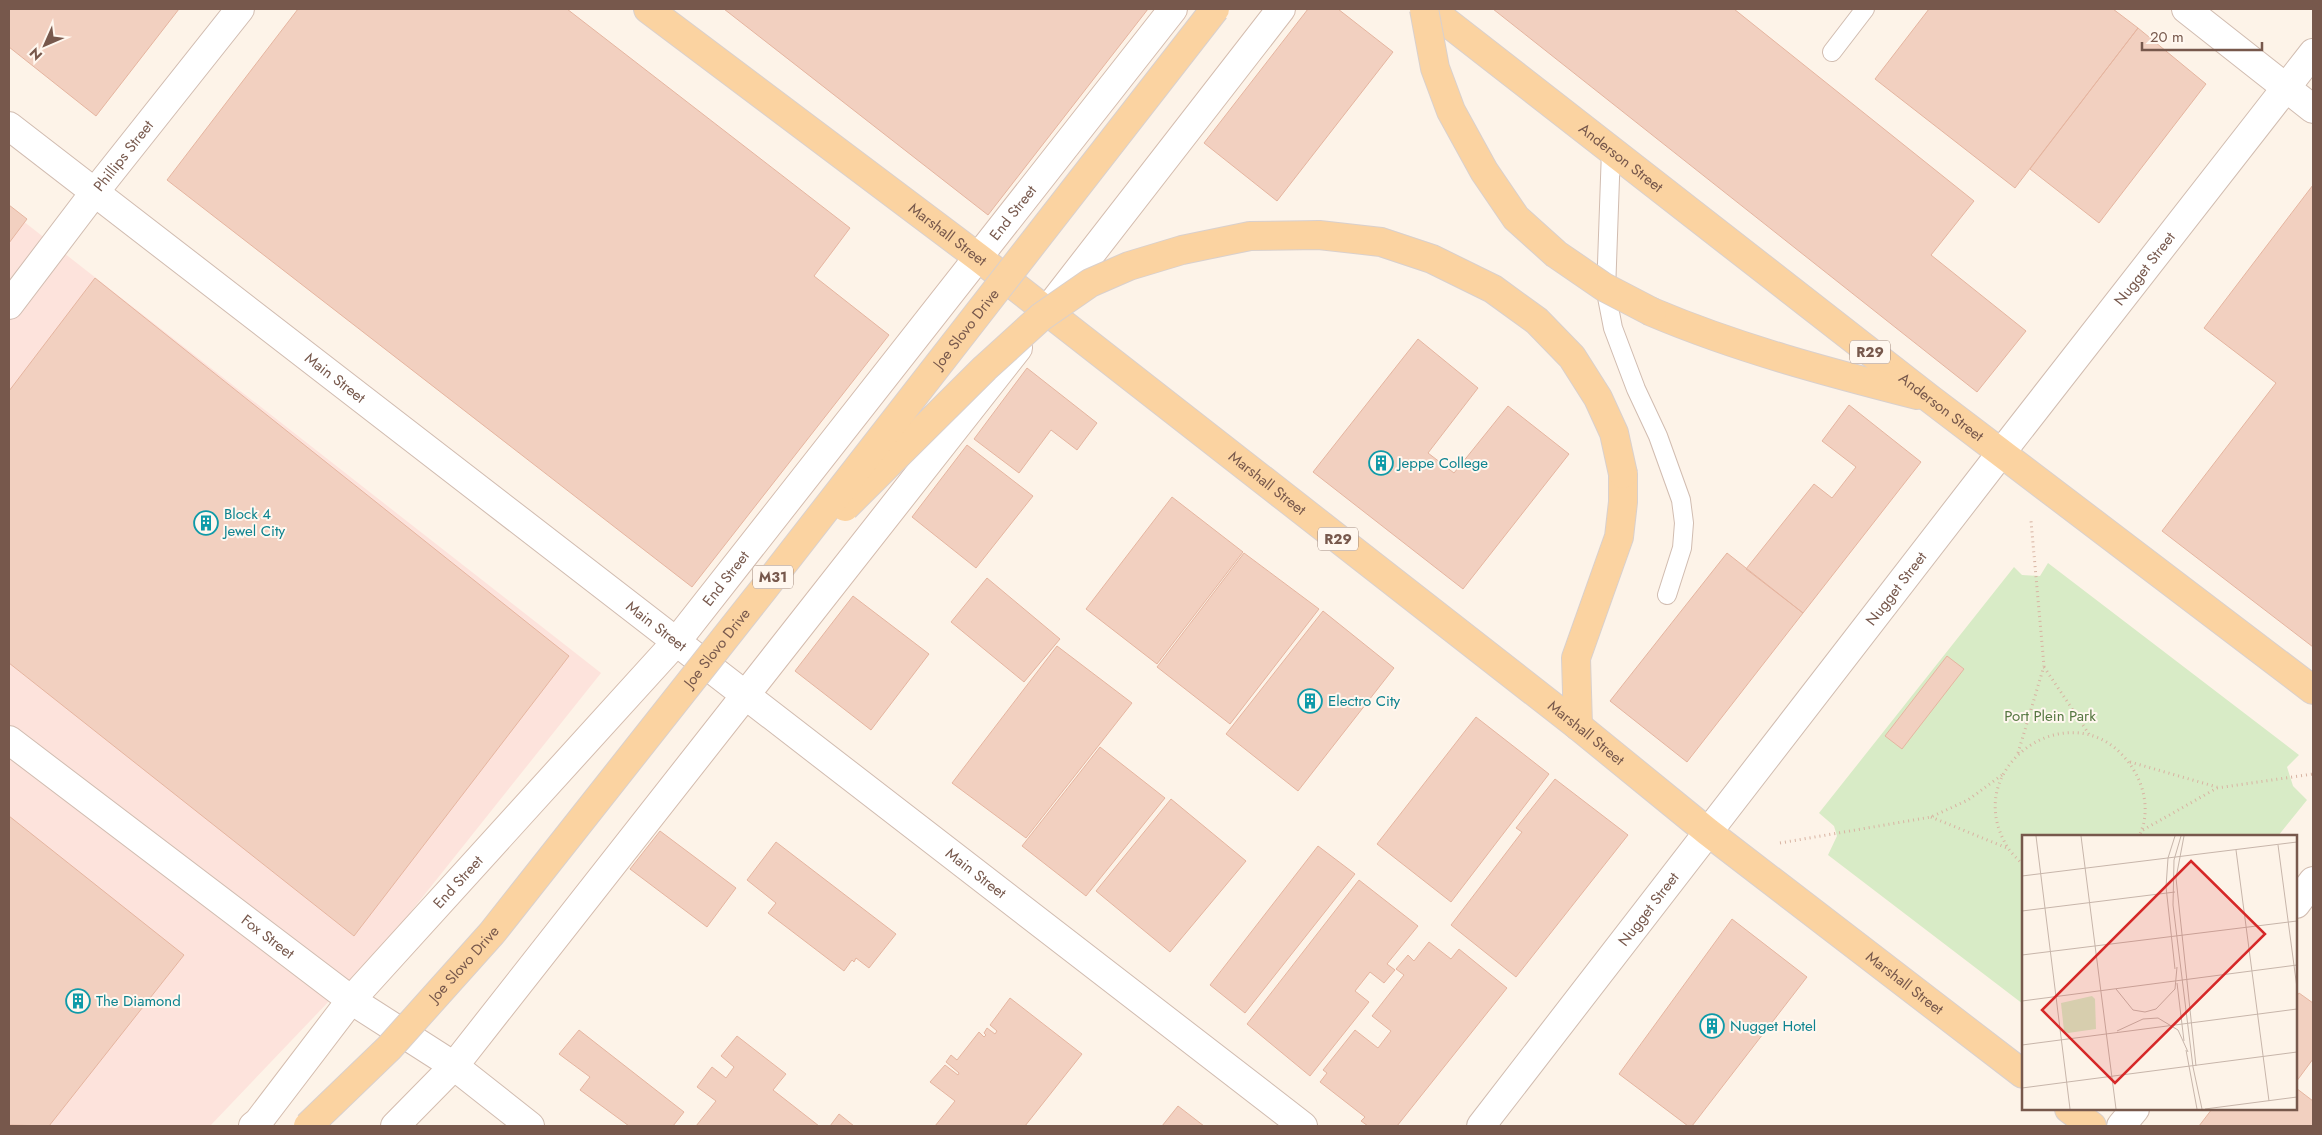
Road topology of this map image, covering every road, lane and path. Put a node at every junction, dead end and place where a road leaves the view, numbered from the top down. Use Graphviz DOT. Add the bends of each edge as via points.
graph roads {
  1 [pos="240,9"];
  2 [pos="648,9"];
  3 [pos="1173,9"];
  4 [pos="1215,9"];
  5 [pos="1281,9"];
  6 [pos="1424,9"];
  7 [pos="1430,9"];
  8 [pos="1865,9"];
  9 [pos="2186,9"];
  10 [pos="1832,52"];
  11 [pos="2313,53"];
  12 [pos="2286,88"];
  13 [pos="2313,108"];
  14 [pos="9,126"];
  15 [pos="1611,150"];
  16 [pos="94,193"];
  17 [pos="979,258"];
  18 [pos="9,306"];
  19 [pos="1047,311"];
  20 [pos="1929,398"];
  21 [pos="2001,453"];
  22 [pos="2026,472"];
  23 [pos="766,586"];
  24 [pos="1667,594"];
  25 [pos="676,642"];
  26 [pos="2044,666"];
  27 [pos="2313,690"];
  28 [pos="745,697"];
  29 [pos="1578,726"];
  30 [pos="2090,734"];
  31 [pos="9,740"];
  32 [pos="2018,754"];
  33 [pos="2130,762"];
  34 [pos="2003,774"];
  35 [pos="2313,774"];
  36 [pos="2217,788"];
  37 [pos="1931,817"];
  38 [pos="2142,830"];
  39 [pos="1708,832"];
  40 [pos="2140,835"];
  41 [pos="2008,848"];
  42 [pos="1734,851"];
  43 [pos="2022,863"];
  44 [pos="2313,881"];
  45 [pos="2297,903"];
  46 [pos="351,1000"];
  47 [pos="454,1066"];
  48 [pos="2022,1073"];
  49 [pos="2070,1110"];
  50 [pos="2134,1110"];
  51 [pos="253,1126"];
  52 [pos="308,1126"];
  53 [pos="395,1126"];
  54 [pos="530,1126"];
  55 [pos="1303,1126"];
  56 [pos="1481,1126"];
  57 [pos="2092,1126"];
  58 [pos="2121,1126"];
  1 -- 16 [label="street, Phillips Street"];
  2 -- 17 [label="main road, Marshall Street / R29"];
  3 -- 17 [label="street, End Street"];
  4 -- 23 [label="main road, Joe Slovo Drive / M31, bridge"];
  5 -- 19 [label="street"];
  6 -- 20 [label="main road, bridge" via="1435,68 1451,111 1484,171 1516,218 1556,254 1604,287 1693,329 1826,371"];
  7 -- 15 [label="main road, Anderson Street / R29"];
  8 -- 10 [label="lane"];
  9 -- 12 [label="street"];
  11 -- 12 [label="street, Nugget Street"];
  12 -- 13 [label="street"];
  12 -- 21 [label="street, Nugget Street"];
  14 -- 16 [label="street, Main Street"];
  15 -- 20 [label="main road, Anderson Street / R29"];
  15 -- 24 [label="lane" via="1606,292 1611,319 1636,389 1658,436 1684,523 1682,548"];
  16 -- 18 [label="street, Phillips Street"];
  16 -- 25 [label="street, Main Street"];
  17 -- 19 [label="main road, Marshall Street / R29"];
  17 -- 25 [label="street, End Street"];
  19 -- 28 [label="street"];
  19 -- 29 [label="main road, Marshall Street / R29"];
  20 -- 21 [label="main road, Anderson Street / R29"];
  21 -- 22 [label="main road, Anderson Street / R29"];
  21 -- 39 [label="street, Nugget Street"];
  22 -- 26 [label="path"];
  22 -- 27 [label="main road, Anderson Street / R29"];
  23 -- 29 [label="main road, bridge" via="984,368 1042,317 1090,283 1129,266 1182,250 1250,236 1319,235 1380,242 1432,259 1493,289 1537,321 1572,357 1598,398 1614,433 1623,474 1619,537 1576,658"];
  23 -- 52 [label="main road, Joe Slovo Drive / M31, bridge" via="492,933 389,1048"];
  25 -- 28 [label="street, Main Street"];
  25 -- 46 [label="street, End Street"];
  26 -- 30 [label="path"];
  26 -- 32 [label="path"];
  28 -- 47 [label="street"];
  28 -- 55 [label="street, Main Street"];
  29 -- 39 [label="main road, Marshall Street / R29"];
  30 -- 32 [label="path" via="2064,733 2039,739"];
  30 -- 33 [label="path" via="2113,746"];
  31 -- 46 [label="street, Fox Street"];
  32 -- 34 [label="path"];
  33 -- 36 [label="path"];
  33 -- 38 [label="path" via="2141,783 2146,806"];
  34 -- 37 [label="path" via="1968,800"];
  34 -- 41 [label="path" via="1996,799 1998,825"];
  35 -- 36 [label="path"];
  36 -- 38 [label="path"];
  37 -- 41 [label="path"];
  37 -- 42 [label="path"];
  38 -- 40 [label="path"];
  39 -- 42 [label="main road, Marshall Street / R29"];
  39 -- 56 [label="street, Nugget Street"];
  41 -- 43 [label="path"];
  42 -- 48 [label="main road, Marshall Street / R29"];
  44 -- 45 [label="street"];
  46 -- 47 [label="street, Fox Street"];
  46 -- 51 [label="street, End Street"];
  47 -- 53 [label="street"];
  47 -- 54 [label="street, Fox Street"];
  49 -- 57 [label="main road"];
  50 -- 58 [label="street"];
}
